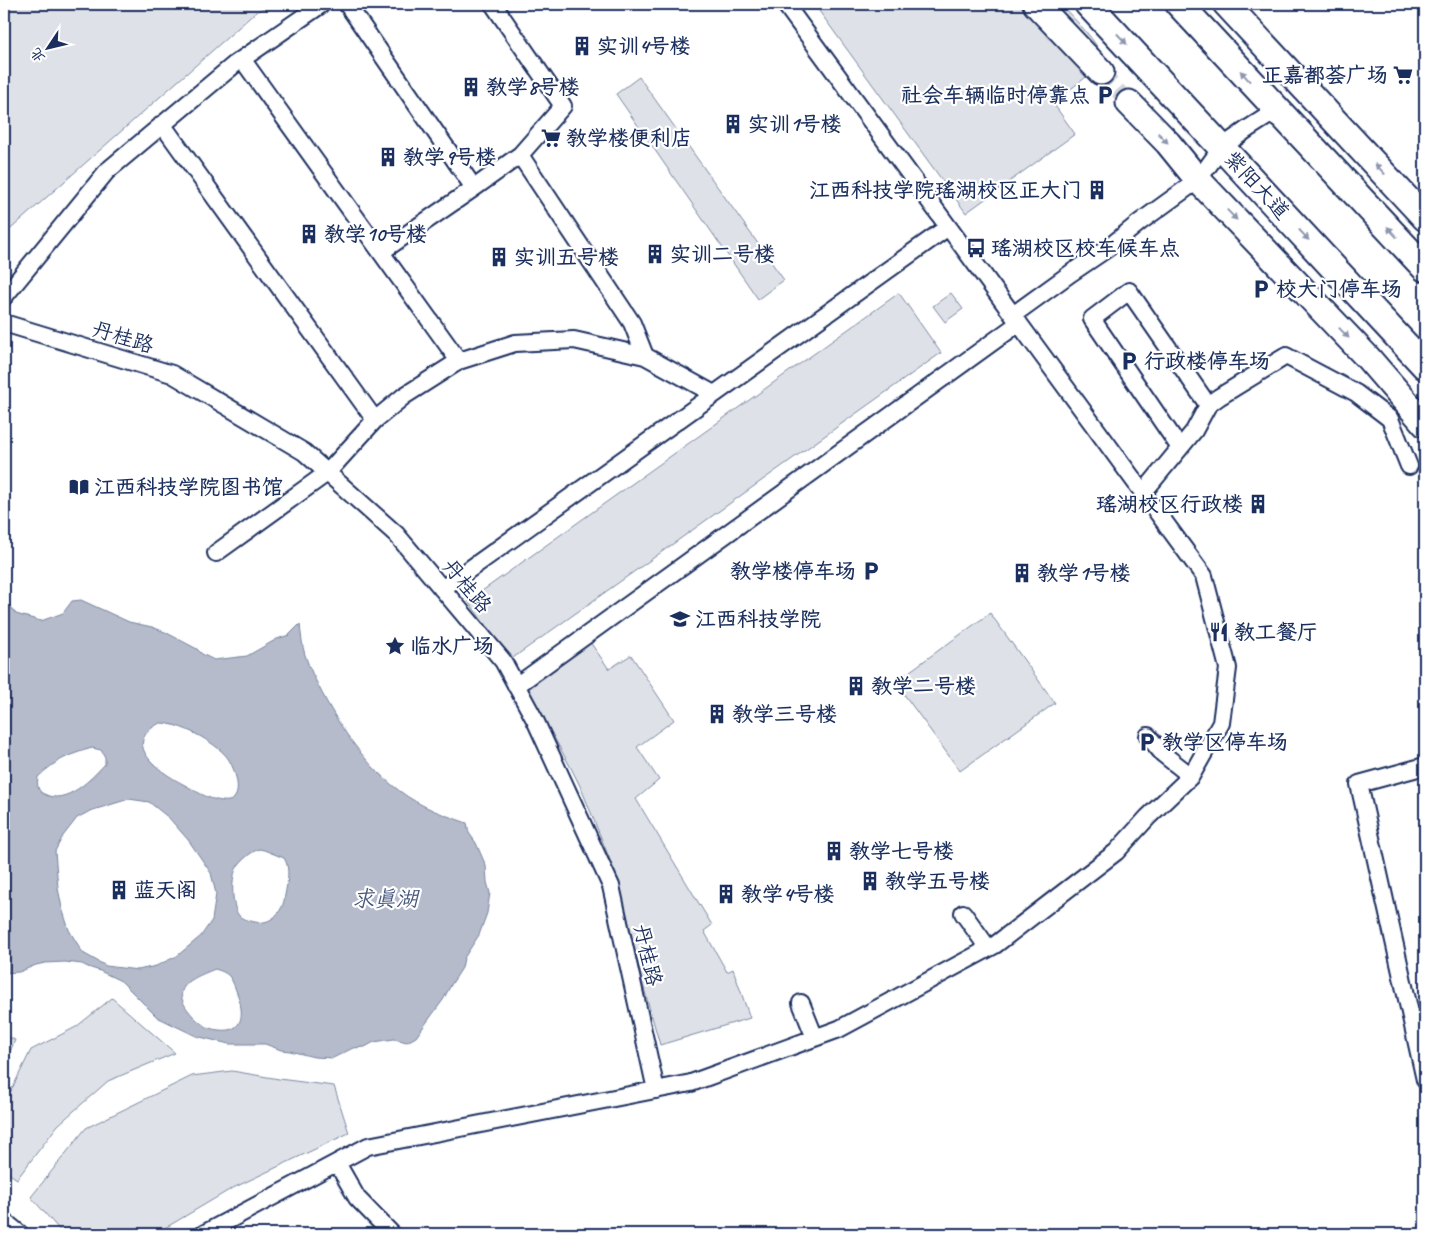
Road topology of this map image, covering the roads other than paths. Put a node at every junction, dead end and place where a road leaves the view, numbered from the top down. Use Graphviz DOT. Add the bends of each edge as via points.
graph roads {
  1 [pos="322,4"];
  2 [pos="348,4"];
  3 [pos="493,4"];
  4 [pos="785,4"];
  5 [pos="1036,4"];
  6 [pos="1088,4"];
  7 [pos="1179,4"];
  8 [pos="1226,4"];
  9 [pos="242,59"];
  10 [pos="1101,72"];
  11 [pos="1129,104"];
  12 [pos="162,124"];
  13 [pos="1292,125"];
  14 [pos="1222,147"];
  15 [pos="520,155"];
  16 [pos="1198,180"];
  17 [pos="474,188"];
  18 [pos="1425,218"];
  19 [pos="948,226"];
  20 [pos="380,252"];
  21 [pos="1425,268"];
  22 [pos="4,298"];
  23 [pos="1016,319"];
  24 [pos="4,323"];
  25 [pos="645,356"];
  26 [pos="459,361"];
  27 [pos="1425,366"];
  28 [pos="714,394"];
  29 [pos="1208,405"];
  30 [pos="375,420"];
  31 [pos="1425,424"];
  32 [pos="1180,448"];
  33 [pos="1410,466"];
  34 [pos="327,472"];
  35 [pos="1143,493"];
  36 [pos="216,553"];
  37 [pos="442,589"];
  38 [pos="516,686"];
  39 [pos="1148,736"];
  40 [pos="1425,766"];
  41 [pos="1191,776"];
  42 [pos="963,913"];
  43 [pos="988,948"];
  44 [pos="801,1003"];
  45 [pos="815,1038"];
  46 [pos="1425,1080"];
  47 [pos="656,1090"];
  48 [pos="337,1163"];
  49 [pos="4,1221"];
  50 [pos="20,1234"];
  51 [pos="203,1234"];
  52 [pos="392,1234"];
  1 -- 9 [label="street"];
  2 -- 17 [label="street"];
  3 -- 15 [label="street" via="563,106"];
  4 -- 19 [label="street"];
  5 -- 10 [label="main road"];
  6 -- 14 [label="highway, 紫阳大道, one-way"];
  13 -- 7 [label="highway, one-way"];
  18 -- 8 [label="main road, one-way"];
  9 -- 12 [label="street"];
  9 -- 20 [label="street"];
  11 -- 16 [label="main road, one-way" via="1168,142"];
  12 -- 22 [label="street" via="107,171"];
  12 -- 30 [label="street"];
  13 -- 14 [label="street" via="1271,114"];
  21 -- 13 [label="highway, one-way"];
  14 -- 16 [label="street"];
  14 -- 27 [label="highway, 紫阳大道, one-way"];
  15 -- 17 [label="street"];
  15 -- 25 [label="street" via="632,323"];
  16 -- 23 [label="street" via="1071,272"];
  16 -- 31 [label="main road, one-way" via="1368,358"];
  17 -- 20 [label="street"];
  19 -- 23 [label="street"];
  19 -- 28 [label="street"];
  20 -- 26 [label="street"];
  23 -- 35 [label="street"];
  23 -- 38 [label="street"];
  24 -- 34 [label="street, 丹桂路" via="172,374 304,452"];
  25 -- 26 [label="street" via="574,340 515,344"];
  25 -- 28 [label="street"];
  26 -- 30 [label="street" via="404,396"];
  28 -- 37 [label="street"];
  29 -- 32 [label="street"];
  29 -- 32 [label="street" via="1129,291 1092,320"];
  29 -- 33 [label="street" via="1286,356 1356,393 1390,419"];
  30 -- 34 [label="street"];
  32 -- 35 [label="street"];
  34 -- 36 [label="street"];
  34 -- 37 [label="street, 丹桂路" via="396,534"];
  35 -- 41 [label="street" via="1204,576 1228,668 1221,722"];
  37 -- 38 [label="street, 丹桂路" via="502,661"];
  38 -- 47 [label="street, 丹桂路" via="535,720 611,886"];
  39 -- 41 [label="street" via="1163,754"];
  40 -- 46 [label="street" via="1359,784"];
  41 -- 43 [label="street" via="1116,852"];
  42 -- 43 [label="street"];
  43 -- 45 [label="street" via="839,1029"];
  44 -- 45 [label="street"];
  45 -- 47 [label="street" via="691,1083"];
  47 -- 48 [label="street" via="368,1146"];
  48 -- 51 [label="street"];
  48 -- 52 [label="street" via="357,1198"];
  49 -- 50 [label="street"];
}
